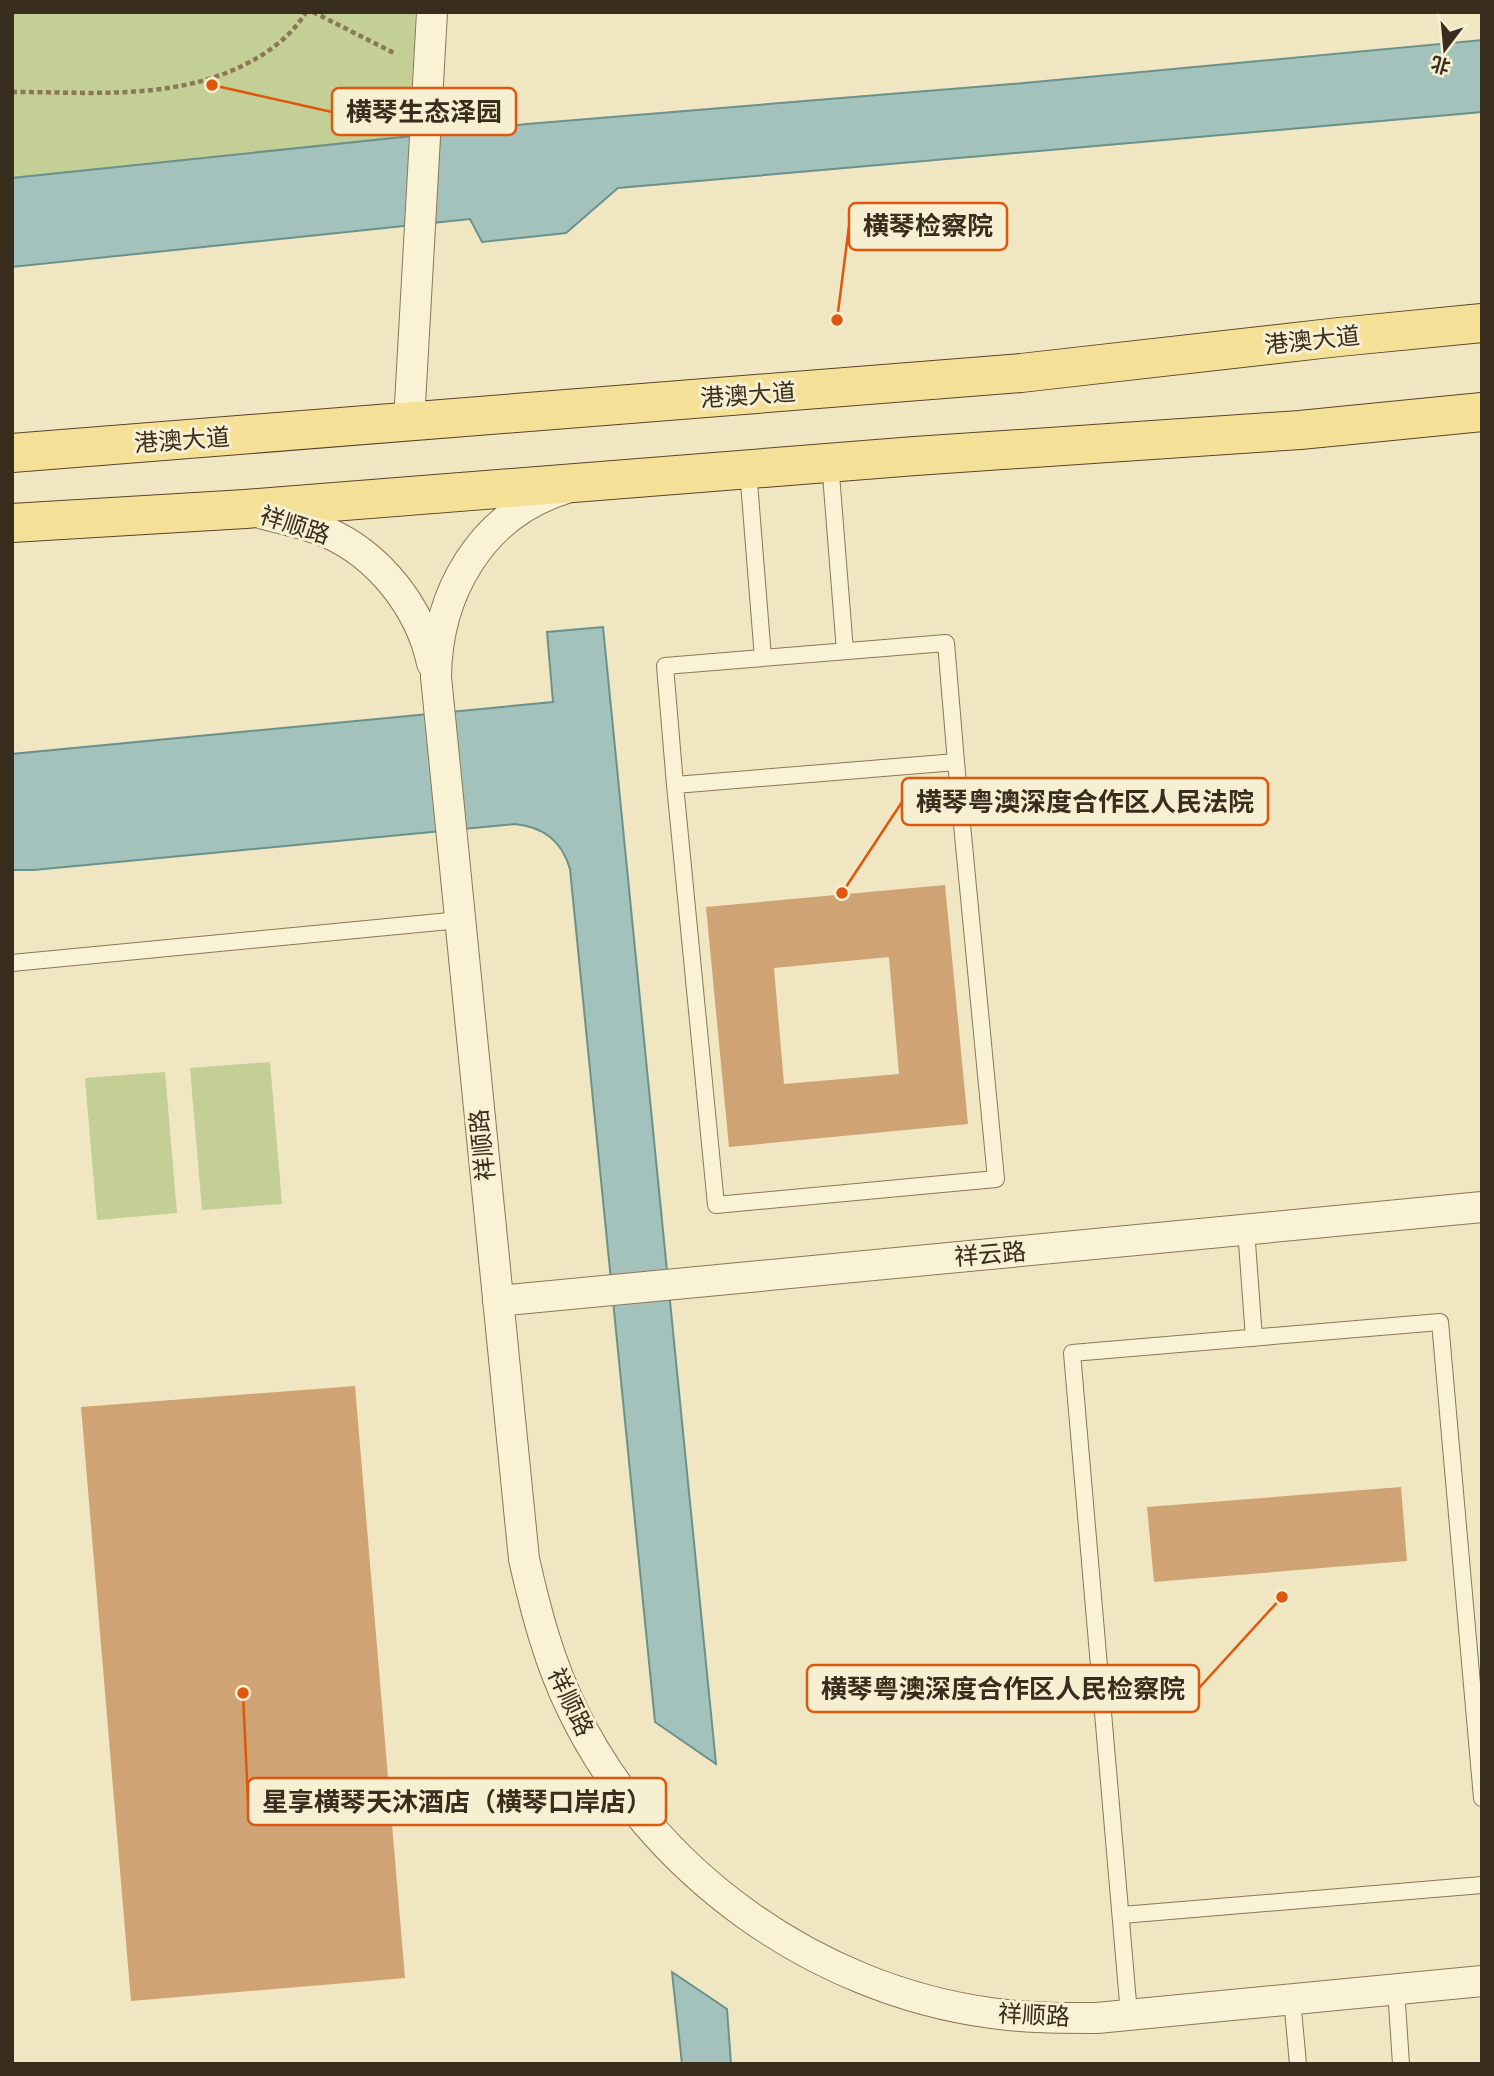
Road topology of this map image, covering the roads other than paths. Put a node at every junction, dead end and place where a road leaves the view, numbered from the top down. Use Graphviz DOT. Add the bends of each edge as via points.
graph roads {
  1 [pos="432,12"];
  2 [pos="1482,323"];
  3 [pos="1482,412"];
  4 [pos="409,422"];
  5 [pos="12,453"];
  6 [pos="830,463"];
  7 [pos="748,470"];
  8 [pos="584,483"];
  9 [pos="244,509"];
  10 [pos="12,523"];
  11 [pos="845,651"];
  12 [pos="763,658"];
  13 [pos="436,677"];
  14 [pos="956,762"];
  15 [pos="675,785"];
  16 [pos="460,920"];
  17 [pos="12,963"];
  18 [pos="1482,1207"];
  19 [pos="1246,1229"];
  20 [pos="498,1301"];
  21 [pos="1254,1338"];
  22 [pos="1482,1798"];
  23 [pos="1482,1885"];
  24 [pos="1122,1915"];
  25 [pos="1482,1981"];
  26 [pos="1396,1989"];
  27 [pos="1292,1999"];
  28 [pos="1129,2014"];
  29 [pos="1298,2064"];
  30 [pos="1401,2064"];
  1 -- 4 [label="street"];
  2 -- 4 [label="main road, 港澳大道" via="1021,373"];
  3 -- 6 [label="main road" via="1300,430"];
  4 -- 5 [label="main road, 港澳大道"];
  6 -- 7 [label="main road"];
  6 -- 11 [label="lane"];
  7 -- 8 [label="main road"];
  7 -- 12 [label="lane"];
  8 -- 9 [label="main road"];
  8 -- 13 [label="street, 祥顺路" via="547,496 512,516 475,553 444,612"];
  9 -- 10 [label="main road"];
  9 -- 13 [label="street, 祥顺路" via="328,533 373,562 414,615"];
  11 -- 12 [label="lane"];
  11 -- 14 [label="lane" via="946,643"];
  12 -- 15 [label="lane" via="665,666"];
  13 -- 16 [label="street, 祥顺路"];
  14 -- 15 [label="lane"];
  14 -- 15 [label="lane" via="996,1179 716,1205"];
  16 -- 17 [label="lane"];
  16 -- 20 [label="street, 祥顺路"];
  18 -- 19 [label="street, 祥云路"];
  19 -- 20 [label="street, 祥云路"];
  19 -- 21 [label="lane"];
  20 -- 28 [label="street, 祥顺路" via="524,1559 536,1612 557,1675 599,1758 664,1843 702,1880 789,1943 887,1987 990,2013 1057,2018"];
  21 -- 22 [label="lane" via="1440,1322"];
  21 -- 24 [label="lane" via="1072,1353"];
  23 -- 24 [label="lane"];
  24 -- 28 [label="lane"];
  25 -- 26 [label="street, 祥顺路"];
  26 -- 27 [label="street, 祥顺路"];
  26 -- 30 [label="lane"];
  27 -- 28 [label="street, 祥顺路"];
  27 -- 29 [label="lane"];
}
